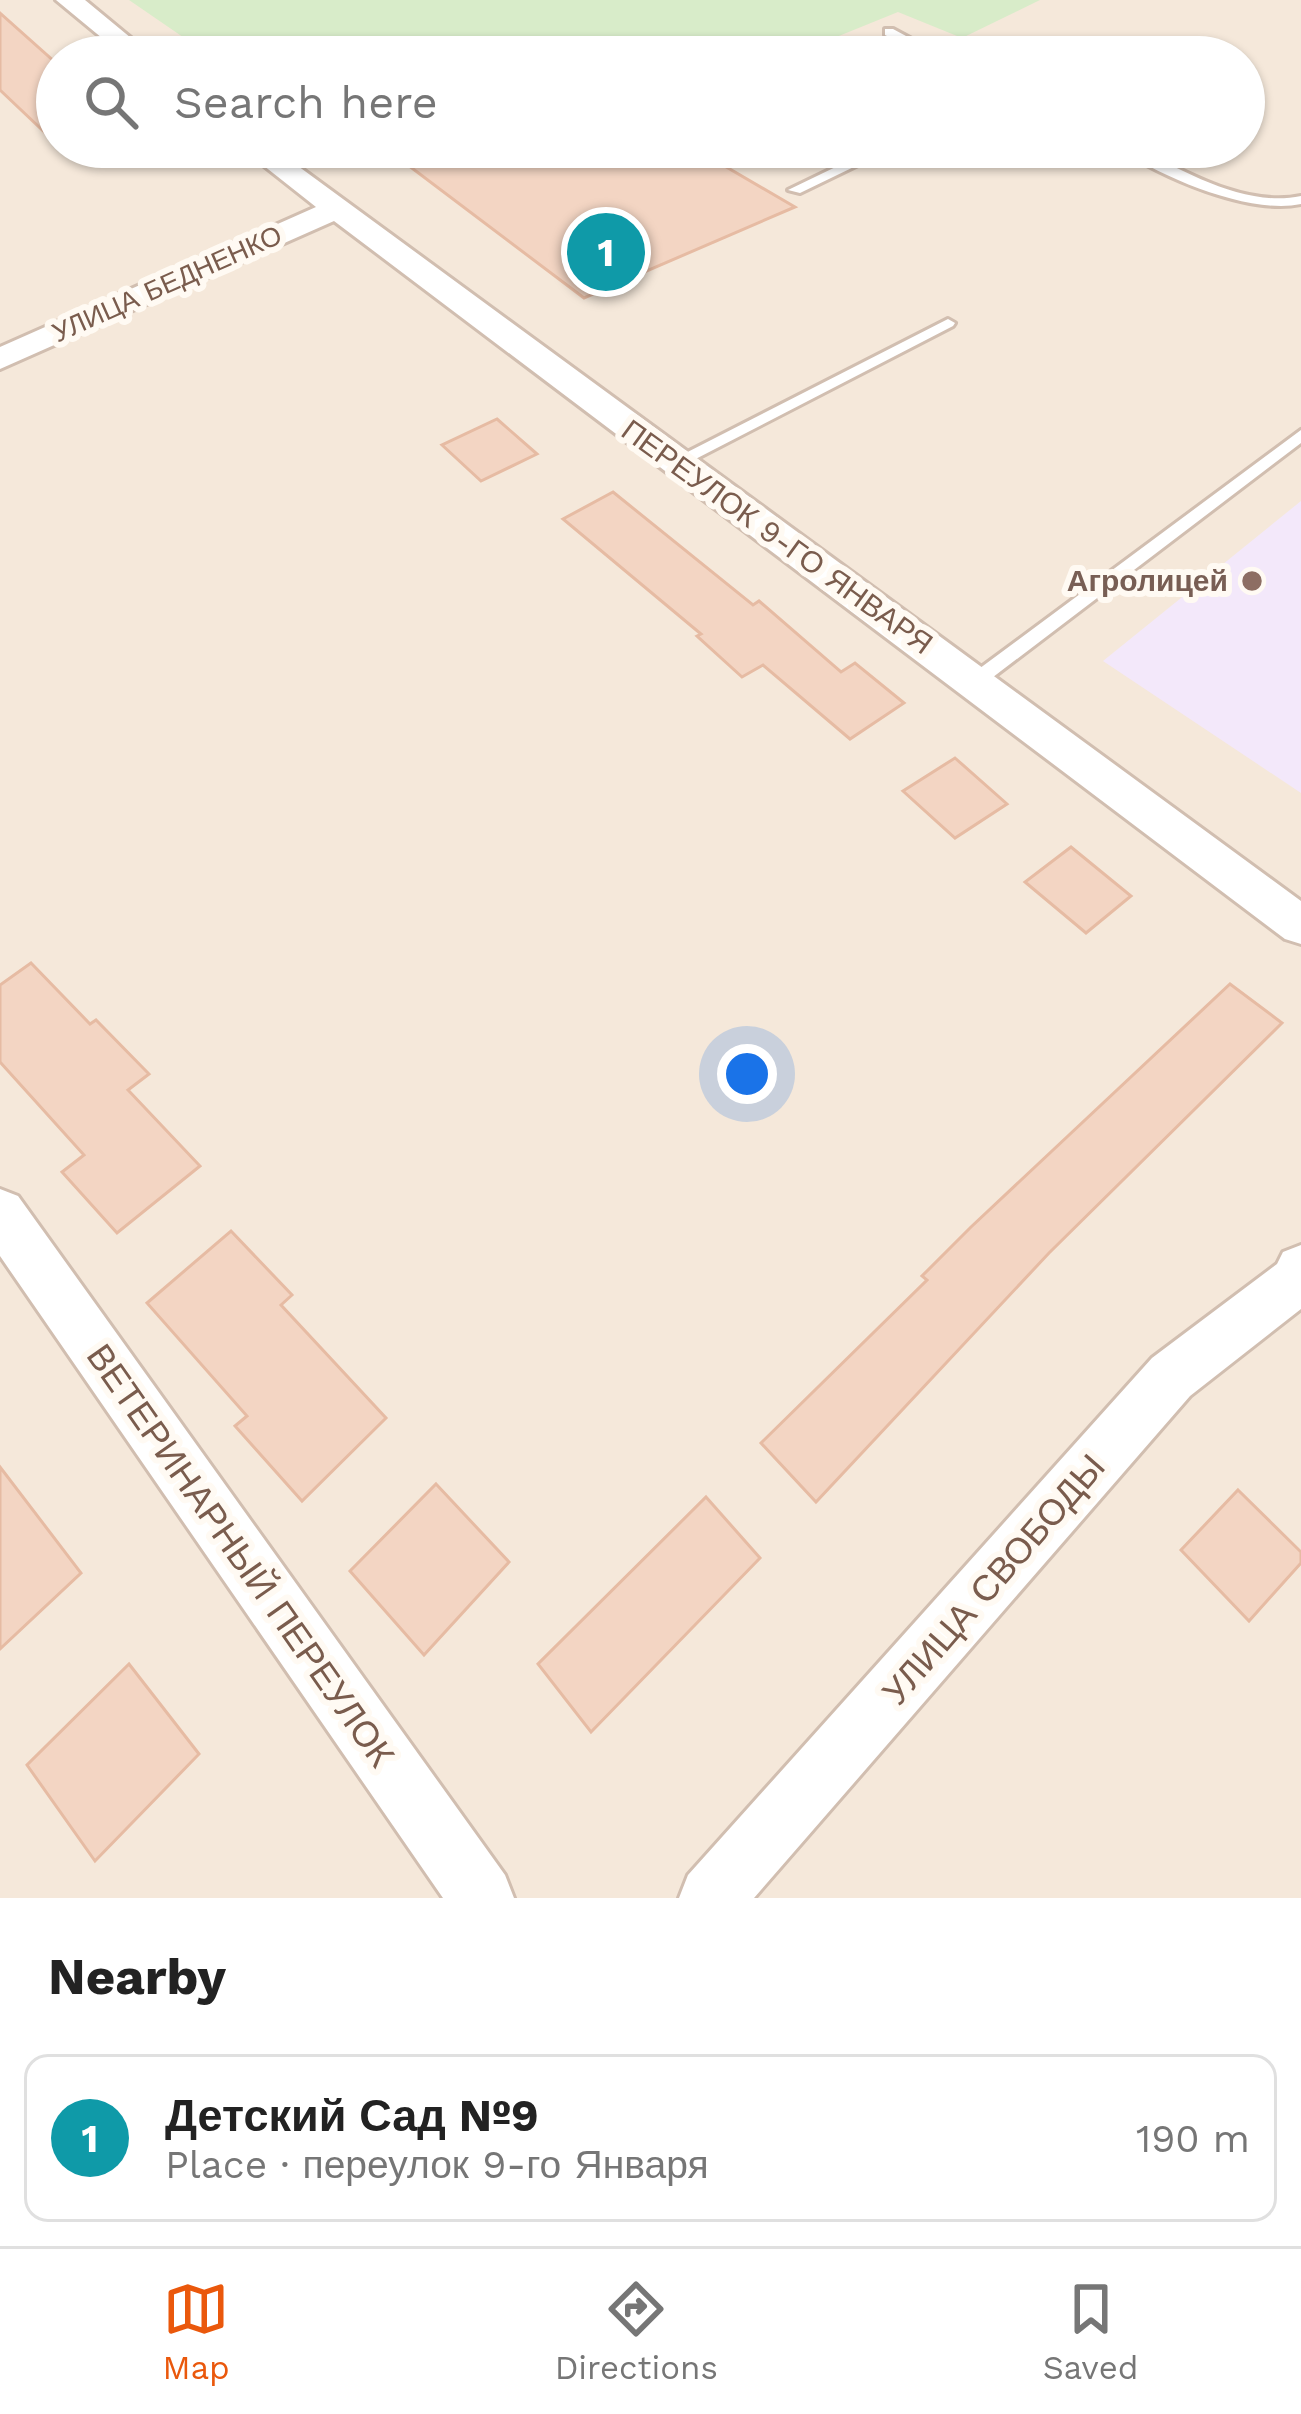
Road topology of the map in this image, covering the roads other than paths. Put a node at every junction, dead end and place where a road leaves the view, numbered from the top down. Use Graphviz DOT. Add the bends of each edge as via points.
graph roads {
  1 [pos="69,0"];
  2 [pos="889,32"];
  3 [pos="114,36"];
  4 [pos="897,36"];
  5 [pos="281,168"];
  6 [pos="843,168"];
  7 [pos="1169,168"];
  8 [pos="795,190"];
  9 [pos="1301,200"];
  10 [pos="334,210"];
  11 [pos="948,323"];
  12 [pos="0,359"];
  13 [pos="1301,436"];
  14 [pos="676,462"];
  15 [pos="974,682"];
  16 [pos="1301,926"];
  17 [pos="0,1213"];
  18 [pos="1299,1279"];
  19 [pos="482,1898"];
  20 [pos="711,1898"];
  1 -- 3 [label="street"];
  2 -- 4 [label="lane"];
  5 -- 10 [label="street, ПЕРЕУЛОК 9-ГО ЯНВАРЯ"];
  6 -- 8 [label="lane"];
  7 -- 9 [label="lane" via="1288,206"];
  10 -- 12 [label="street, УЛИЦА БЕДНЕНКО"];
  10 -- 14 [label="street, ПЕРЕУЛОК 9-ГО ЯНВАРЯ"];
  11 -- 14 [label="lane"];
  13 -- 15 [label="lane"];
  14 -- 15 [label="street, ПЕРЕУЛОК 9-ГО ЯНВАРЯ"];
  15 -- 16 [label="street, ПЕРЕУЛОК 9-ГО ЯНВАРЯ"];
  17 -- 19 [label="street, ВЕТЕРИНАРНЫЙ ПЕРЕУЛОК"];
  18 -- 20 [label="street, УЛИЦА СВОБОДЫ" via="1171,1377"];
}
